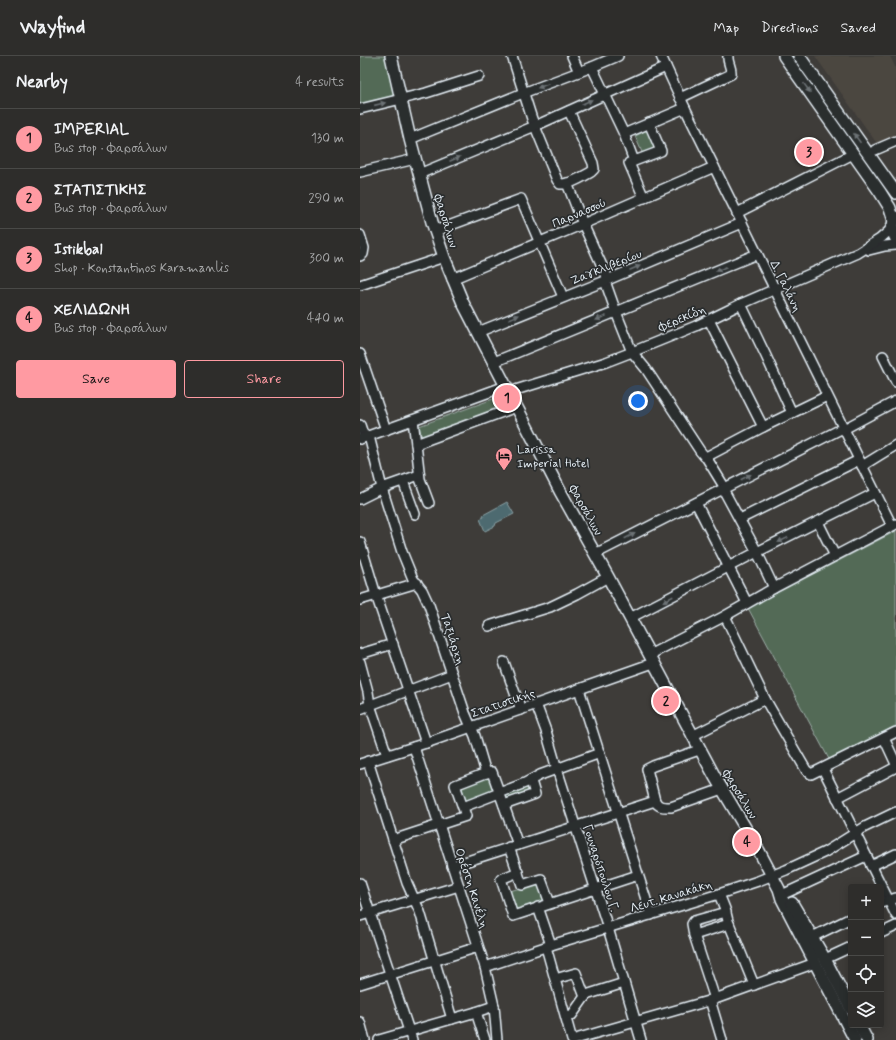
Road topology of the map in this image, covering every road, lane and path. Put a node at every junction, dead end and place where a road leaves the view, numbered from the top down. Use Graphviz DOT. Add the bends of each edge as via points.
graph roads {
  1 [pos="391,56"];
  2 [pos="512,56"];
  3 [pos="572,56"];
  4 [pos="618,56"];
  5 [pos="661,56"];
  6 [pos="728,56"];
  7 [pos="784,56"];
  8 [pos="799,56"];
  9 [pos="592,67"];
  10 [pos="666,67"];
  11 [pos="579,72"];
  12 [pos="479,76"];
  13 [pos="523,93"];
  14 [pos="605,94"];
  15 [pos="680,98"];
  16 [pos="401,100"];
  17 [pos="685,108"];
  18 [pos="360,109"];
  19 [pos="569,111"];
  20 [pos="649,123"];
  21 [pos="534,126"];
  22 [pos="624,134"];
  23 [pos="410,139"];
  24 [pos="896,141"];
  25 [pos="875,150"];
  26 [pos="853,154"];
  27 [pos="415,160"];
  28 [pos="634,161"];
  29 [pos="714,167"];
  30 [pos="360,172"];
  31 [pos="419,174"];
  32 [pos="564,184"];
  33 [pos="896,193"];
  34 [pos="644,198"];
  35 [pos="737,213"];
  36 [pos="894,221"];
  37 [pos="742,223"];
  38 [pos="583,224"];
  39 [pos="435,231"];
  40 [pos="360,234"];
  41 [pos="896,239"];
  42 [pos="540,243"];
  43 [pos="896,245"];
  44 [pos="858,253"];
  45 [pos="757,254"];
  46 [pos="362,255"];
  47 [pos="444,257"];
  48 [pos="452,278"];
  49 [pos="606,280"];
  50 [pos="360,286"];
  51 [pos="775,289"];
  52 [pos="563,297"];
  53 [pos="741,304"];
  54 [pos="616,312"];
  55 [pos="709,320"];
  56 [pos="478,332"];
  57 [pos="632,352"];
  58 [pos="360,354"];
  59 [pos="883,356"];
  60 [pos="494,362"];
  61 [pos="896,382"];
  62 [pos="508,389"];
  63 [pos="827,396"];
  64 [pos="896,401"];
  65 [pos="516,406"];
  66 [pos="792,413"];
  67 [pos="413,420"];
  68 [pos="360,425"];
  69 [pos="763,427"];
  70 [pos="843,428"];
  71 [pos="386,430"];
  72 [pos="364,437"];
  73 [pos="416,444"];
  74 [pos="896,445"];
  75 [pos="706,457"];
  76 [pos="861,463"];
  77 [pos="419,475"];
  78 [pos="403,481"];
  79 [pos="382,488"];
  80 [pos="724,488"];
  81 [pos="875,493"];
  82 [pos="360,499"];
  83 [pos="429,503"];
  84 [pos="696,503"];
  85 [pos="415,514"];
  86 [pos="740,519"];
  87 [pos="818,522"];
  88 [pos="895,525"];
  89 [pos="360,542"];
  90 [pos="757,552"];
  91 [pos="596,554"];
  92 [pos="835,556"];
  93 [pos="728,568"];
  94 [pos="608,577"];
  95 [pos="416,583"];
  96 [pos="774,588"];
  97 [pos="376,595"];
  98 [pos="360,600"];
  99 [pos="747,603"];
  100 [pos="724,616"];
  101 [pos="630,618"];
  102 [pos="489,626"];
  103 [pos="393,644"];
  104 [pos="360,654"];
  105 [pos="651,659"];
  106 [pos="360,662"];
  107 [pos="504,662"];
  108 [pos="452,674"];
  109 [pos="579,689"];
  110 [pos="408,691"];
  111 [pos="766,699"];
  112 [pos="536,704"];
  113 [pos="370,705"];
  114 [pos="360,709"];
  115 [pos="521,710"];
  116 [pos="471,726"];
  117 [pos="896,732"];
  118 [pos="692,736"];
  119 [pos="884,738"];
  120 [pos="426,743"];
  121 [pos="414,746"];
  122 [pos="700,750"];
  123 [pos="600,753"];
  124 [pos="387,755"];
  125 [pos="364,763"];
  126 [pos="896,764"];
  127 [pos="896,768"];
  128 [pos="557,769"];
  129 [pos="823,769"];
  130 [pos="486,773"];
  131 [pos="531,781"];
  132 [pos="722,789"];
  133 [pos="499,793"];
  134 [pos="837,798"];
  135 [pos="655,801"];
  136 [pos="504,805"];
  137 [pos="463,807"];
  138 [pos="618,812"];
  139 [pos="896,812"];
  140 [pos="439,826"];
  141 [pos="575,826"];
  142 [pos="855,833"];
  143 [pos="393,840"];
  144 [pos="514,846"];
  145 [pos="896,854"];
  146 [pos="866,856"];
  147 [pos="452,866"];
  148 [pos="871,866"];
  149 [pos="518,872"];
  150 [pos="638,875"];
  151 [pos="772,876"];
  152 [pos="360,883"];
  153 [pos="459,886"];
  154 [pos="595,889"];
  155 [pos="782,891"];
  156 [pos="719,894"];
  157 [pos="414,900"];
  158 [pos="889,901"];
  159 [pos="550,904"];
  160 [pos="538,907"];
  161 [pos="726,912"];
  162 [pos="370,914"];
  163 [pos="651,915"];
  164 [pos="896,915"];
  165 [pos="360,916"];
  166 [pos="848,919"];
  167 [pos="729,924"];
  168 [pos="896,926"];
  169 [pos="608,928"];
  170 [pos="884,932"];
  171 [pos="694,935"];
  172 [pos="812,937"];
  173 [pos="549,946"];
  174 [pos="478,947"];
  175 [pos="848,948"];
  176 [pos="825,959"];
  177 [pos="434,961"];
  178 [pos="815,963"];
  179 [pos="484,967"];
  180 [pos="390,974"];
  181 [pos="555,979"];
  182 [pos="624,983"];
  183 [pos="360,984"];
  184 [pos="754,985"];
  185 [pos="585,997"];
  186 [pos="713,1000"];
  187 [pos="848,1003"];
  188 [pos="494,1006"];
  189 [pos="476,1012"];
  190 [pos="566,1017"];
  191 [pos="452,1019"];
  192 [pos="360,1022"];
  193 [pos="636,1022"];
  194 [pos="861,1028"];
  195 [pos="411,1035"];
  196 [pos="365,1040"];
  197 [pos="379,1040"];
  198 [pos="485,1040"];
  199 [pos="497,1040"];
  200 [pos="574,1040"];
  201 [pos="641,1040"];
  202 [pos="722,1040"];
  203 [pos="855,1040"];
  204 [pos="867,1040"];
  1 -- 16 [label="main road, Φαρσάλων"];
  2 -- 13 [label="street"];
  3 -- 11 [label="street"];
  4 -- 9 [label="street"];
  5 -- 10 [label="street, Δ. Γαλάνη"];
  6 -- 15 [label="street" via="732,74"];
  7 -- 26 [label="main road, one-way"];
  33 -- 8 [label="main road, one-way"];
  9 -- 11 [label="street"];
  9 -- 14 [label="street"];
  10 -- 14 [label="street"];
  10 -- 15 [label="street, Δ. Γαλάνη"];
  11 -- 13 [label="street, one-way"];
  12 -- 16 [label="street"];
  13 -- 21 [label="street"];
  13 -- 23 [label="street"];
  19 -- 14 [label="street, one-way"];
  14 -- 22 [label="street"];
  15 -- 17 [label="street, Δ. Γαλάνη"];
  18 -- 16 [label="street, one-way"];
  16 -- 23 [label="main road, Φαρσάλων"];
  17 -- 20 [label="street"];
  17 -- 29 [label="street, Δ. Γαλάνη"];
  19 -- 21 [label="street"];
  19 -- 32 [label="street" via="594,169"];
  20 -- 22 [label="street"];
  20 -- 28 [label="street" via="661,151"];
  31 -- 21 [label="street, one-way"];
  21 -- 32 [label="street" via="557,180"];
  22 -- 28 [label="street"];
  23 -- 27 [label="main road, Φαρσάλων"];
  24 -- 25 [label="street"];
  26 -- 35 [label="street"];
  26 -- 36 [label="main road" via="886,201"];
  27 -- 30 [label="street"];
  27 -- 31 [label="main road, Φαρσάλων"];
  28 -- 34 [label="street" via="629,163"];
  29 -- 34 [label="street, Παρνασσού"];
  29 -- 35 [label="street, Δ. Γαλάνη"];
  31 -- 39 [label="main road, Φαρσάλων"];
  32 -- 38 [label="street"];
  34 -- 38 [label="street, Παρνασσού"];
  35 -- 37 [label="street, Δ. Γαλάνη"];
  36 -- 41 [label="main road" via="893,231"];
  36 -- 44 [label="street, Φερεκίδη" via="889,231"];
  37 -- 45 [label="street, Δ. Γαλάνη"];
  49 -- 37 [label="street, Ζαγκλιβερίου, one-way"];
  38 -- 42 [label="street, Παρνασσού"];
  38 -- 49 [label="street"];
  39 -- 42 [label="street" via="521,200"];
  39 -- 47 [label="main road, Φαρσάλων"];
  40 -- 46 [label="street" via="364,248"];
  42 -- 48 [label="street, Παρνασσού"];
  42 -- 52 [label="street"];
  43 -- 44 [label="street, Φερεκίδη" via="881,246"];
  44 -- 51 [label="street, Φερεκίδη"];
  45 -- 51 [label="street, Δ. Γαλάνη"];
  45 -- 54 [label="street, one-way"];
  47 -- 48 [label="main road, Φαρσάλων"];
  47 -- 50 [label="street"];
  48 -- 56 [label="main road, Φαρσάλων"];
  49 -- 52 [label="street, Ζαγκλιβερίου"];
  49 -- 54 [label="street"];
  51 -- 53 [label="street, Φερεκίδη"];
  51 -- 63 [label="street, Δ. Γαλάνη"];
  56 -- 52 [label="street, Ζαγκλιβερίου, one-way"];
  53 -- 55 [label="street, Φερεκίδη"];
  53 -- 66 [label="street"];
  54 -- 57 [label="street"];
  54 -- 60 [label="street, one-way"];
  55 -- 57 [label="street, Φερεκίδη"];
  55 -- 69 [label="street"];
  56 -- 60 [label="main road, Φαρσάλων"];
  57 -- 62 [label="street, Φερεκίδη" via="606,362"];
  57 -- 75 [label="street"];
  58 -- 71 [label="street"];
  59 -- 61 [label="street"];
  60 -- 62 [label="main road, Φαρσάλων"];
  62 -- 65 [label="main road, Φαρσάλων"];
  62 -- 67 [label="street, Φερεκίδη"];
  63 -- 66 [label="street"];
  63 -- 70 [label="street, Δ. Γαλάνη"];
  64 -- 70 [label="street"];
  65 -- 73 [label="street"];
  65 -- 91 [label="main road, Φαρσάλων"];
  66 -- 69 [label="street"];
  67 -- 71 [label="street, Φερεκίδη"];
  67 -- 73 [label="street"];
  68 -- 72 [label="street, Ταξιάρχη"];
  69 -- 75 [label="street"];
  70 -- 76 [label="street, Δ. Γαλάνη"];
  80 -- 70 [label="street, one-way"];
  71 -- 72 [label="street, Φερεκίδη"];
  72 -- 79 [label="street, Ταξιάρχη"];
  73 -- 77 [label="street"];
  74 -- 76 [label="street"];
  75 -- 80 [label="street"];
  76 -- 81 [label="street, Δ. Γαλάνη"];
  76 -- 86 [label="street"];
  77 -- 78 [label="street"];
  77 -- 83 [label="street"];
  78 -- 79 [label="street"];
  78 -- 85 [label="street"];
  79 -- 82 [label="street"];
  79 -- 95 [label="street, Ταξιάρχη" via="402,552"];
  80 -- 84 [label="street"];
  80 -- 86 [label="street"];
  81 -- 87 [label="street"];
  81 -- 88 [label="street, Δ. Γαλάνη"];
  91 -- 84 [label="street, one-way"];
  84 -- 93 [label="street"];
  86 -- 90 [label="street"];
  87 -- 90 [label="street, one-way"];
  87 -- 92 [label="street"];
  88 -- 92 [label="street, Στατιστικής"];
  89 -- 97 [label="street"];
  90 -- 93 [label="street"];
  90 -- 96 [label="street"];
  91 -- 94 [label="main road, Φαρσάλων"];
  92 -- 96 [label="street, Στατιστικής"];
  93 -- 99 [label="street"];
  93 -- 101 [label="street, one-way"];
  94 -- 101 [label="main road, Φαρσάλων"];
  94 -- 102 [label="street" via="550,607"];
  95 -- 97 [label="street"];
  95 -- 108 [label="street, Ταξιάρχη" via="429,605"];
  96 -- 99 [label="street, Στατιστικής"];
  97 -- 98 [label="street"];
  97 -- 103 [label="street"];
  99 -- 100 [label="street, Στατιστικής"];
  100 -- 105 [label="street, Στατιστικής"];
  100 -- 111 [label="street"];
  101 -- 105 [label="main road, Φαρσάλων"];
  103 -- 104 [label="street"];
  103 -- 110 [label="street"];
  105 -- 109 [label="street, Στατιστικής"];
  105 -- 118 [label="main road, Φαρσάλων"];
  106 -- 113 [label="street"];
  107 -- 115 [label="street"];
  108 -- 110 [label="street"];
  108 -- 116 [label="street, Ταξιάρχη"];
  109 -- 112 [label="street, Στατιστικής"];
  109 -- 123 [label="street"];
  110 -- 113 [label="street"];
  110 -- 120 [label="street"];
  111 -- 118 [label="street"];
  111 -- 129 [label="street" via="806,770 810,774"];
  112 -- 115 [label="street, Στατιστικής"];
  112 -- 128 [label="street, Γουναρόπουλου Γ."];
  113 -- 114 [label="street"];
  113 -- 124 [label="street"];
  115 -- 116 [label="street, Στατιστικής"];
  116 -- 120 [label="street, Στατιστικής"];
  116 -- 130 [label="street, Ταξιάρχη"];
  117 -- 119 [label="street"];
  118 -- 122 [label="main road, Φαρσάλων"];
  119 -- 126 [label="street"];
  119 -- 129 [label="street"];
  120 -- 121 [label="street, Στατιστικής"];
  121 -- 124 [label="street, Στατιστικής"];
  121 -- 140 [label="street, Ορέστη Κανέλη"];
  122 -- 132 [label="main road, Φαρσάλων"];
  122 -- 135 [label="street" via="647,769"];
  123 -- 128 [label="street"];
  123 -- 138 [label="street"];
  124 -- 125 [label="street, Στατιστικής"];
  125 -- 143 [label="street"];
  127 -- 134 [label="street"];
  128 -- 131 [label="street"];
  128 -- 141 [label="street, Γουναρόπουλου Γ."];
  129 -- 134 [label="street"];
  130 -- 133 [label="street, Ταξιάρχη" via="492,772"];
  130 -- 137 [label="street" via="455,785"];
  131 -- 133 [label="street"];
  131 -- 136 [label="street" via="535,794"];
  132 -- 135 [label="street" via="671,807 663,808"];
  132 -- 151 [label="main road, Φαρσάλων"];
  133 -- 136 [label="street, Ταξιάρχη"];
  133 -- 137 [label="street"];
  134 -- 142 [label="street"];
  135 -- 138 [label="street"];
  136 -- 144 [label="street, Ταξιάρχη"];
  137 -- 140 [label="street" via="466,816"];
  138 -- 141 [label="street"];
  138 -- 150 [label="street"];
  139 -- 142 [label="street, Λευτ. Κανακάκη"];
  140 -- 143 [label="street"];
  140 -- 147 [label="street, Ορέστη Κανέλη"];
  141 -- 144 [label="street"];
  141 -- 154 [label="street, Γουναρόπουλου Γ."];
  142 -- 146 [label="street"];
  142 -- 151 [label="street, Λευτ. Κανακάκη" via="825,852"];
  143 -- 157 [label="street"];
  144 -- 147 [label="street"];
  144 -- 149 [label="street, Ταξιάρχη"];
  145 -- 148 [label="street"];
  146 -- 148 [label="street"];
  146 -- 155 [label="street"];
  147 -- 153 [label="street, Ορέστη Κανέλη"];
  148 -- 158 [label="street"];
  149 -- 159 [label="street, Ταξιάρχη" via="522,885 541,879"];
  149 -- 160 [label="street" via="500,879 513,916"];
  150 -- 154 [label="street"];
  150 -- 163 [label="street"];
  151 -- 155 [label="main road, Φαρσάλων"];
  151 -- 156 [label="street, Λευτ. Κανακάκη"];
  152 -- 162 [label="street"];
  153 -- 157 [label="street"];
  153 -- 174 [label="street, Ορέστη Κανέλη"];
  154 -- 159 [label="street"];
  154 -- 169 [label="street, Γουναρόπουλου Γ."];
  155 -- 172 [label="main road, Φαρσάλων"];
  155 -- 178 [label="main road, Φαρσάλων" via="782,899"];
  156 -- 161 [label="street"];
  156 -- 163 [label="street, Λευτ. Κανακάκη"];
  157 -- 162 [label="street"];
  157 -- 177 [label="street"];
  158 -- 164 [label="street"];
  159 -- 160 [label="street"];
  160 -- 173 [label="street"];
  161 -- 167 [label="street"];
  161 -- 171 [label="street" via="694,921"];
  162 -- 165 [label="street"];
  162 -- 180 [label="street"];
  163 -- 169 [label="street, Λευτ. Κανακάκη"];
  166 -- 172 [label="street"];
  167 -- 171 [label="street"];
  167 -- 184 [label="street"];
  168 -- 170 [label="street"];
  169 -- 173 [label="street, Λευτ. Κανακάκη"];
  169 -- 182 [label="street, Γουναρόπουλου Γ."];
  171 -- 186 [label="street"];
  172 -- 176 [label="main road, Φαρσάλων"];
  173 -- 179 [label="street, Λευτ. Κανακάκη"];
  173 -- 181 [label="street"];
  174 -- 177 [label="street"];
  174 -- 179 [label="street, Ορέστη Κανέλη"];
  175 -- 176 [label="street"];
  176 -- 187 [label="main road, Φαρσάλων"];
  177 -- 180 [label="street"];
  177 -- 191 [label="street"];
  178 -- 184 [label="street"];
  178 -- 203 [label="main road, Φαρσάλων"];
  179 -- 188 [label="street, Ορέστη Κανέλη"];
  180 -- 183 [label="street"];
  180 -- 195 [label="street"];
  181 -- 185 [label="street" via="576,973"];
  181 -- 190 [label="street"];
  182 -- 185 [label="street"];
  182 -- 193 [label="street, Γουναρόπουλου Γ."];
  184 -- 186 [label="street"];
  185 -- 190 [label="street" via="572,1015"];
  186 -- 193 [label="street"];
  186 -- 202 [label="street"];
  188 -- 189 [label="street"];
  188 -- 199 [label="street, Ορέστη Κανέλη"];
  189 -- 191 [label="street"];
  189 -- 198 [label="street"];
  190 -- 200 [label="street"];
  191 -- 195 [label="street"];
  192 -- 196 [label="street"];
  193 -- 200 [label="street"];
  193 -- 201 [label="street, Γουναρόπουλου Γ."];
  194 -- 204 [label="main road"];
  195 -- 197 [label="street"];
}
